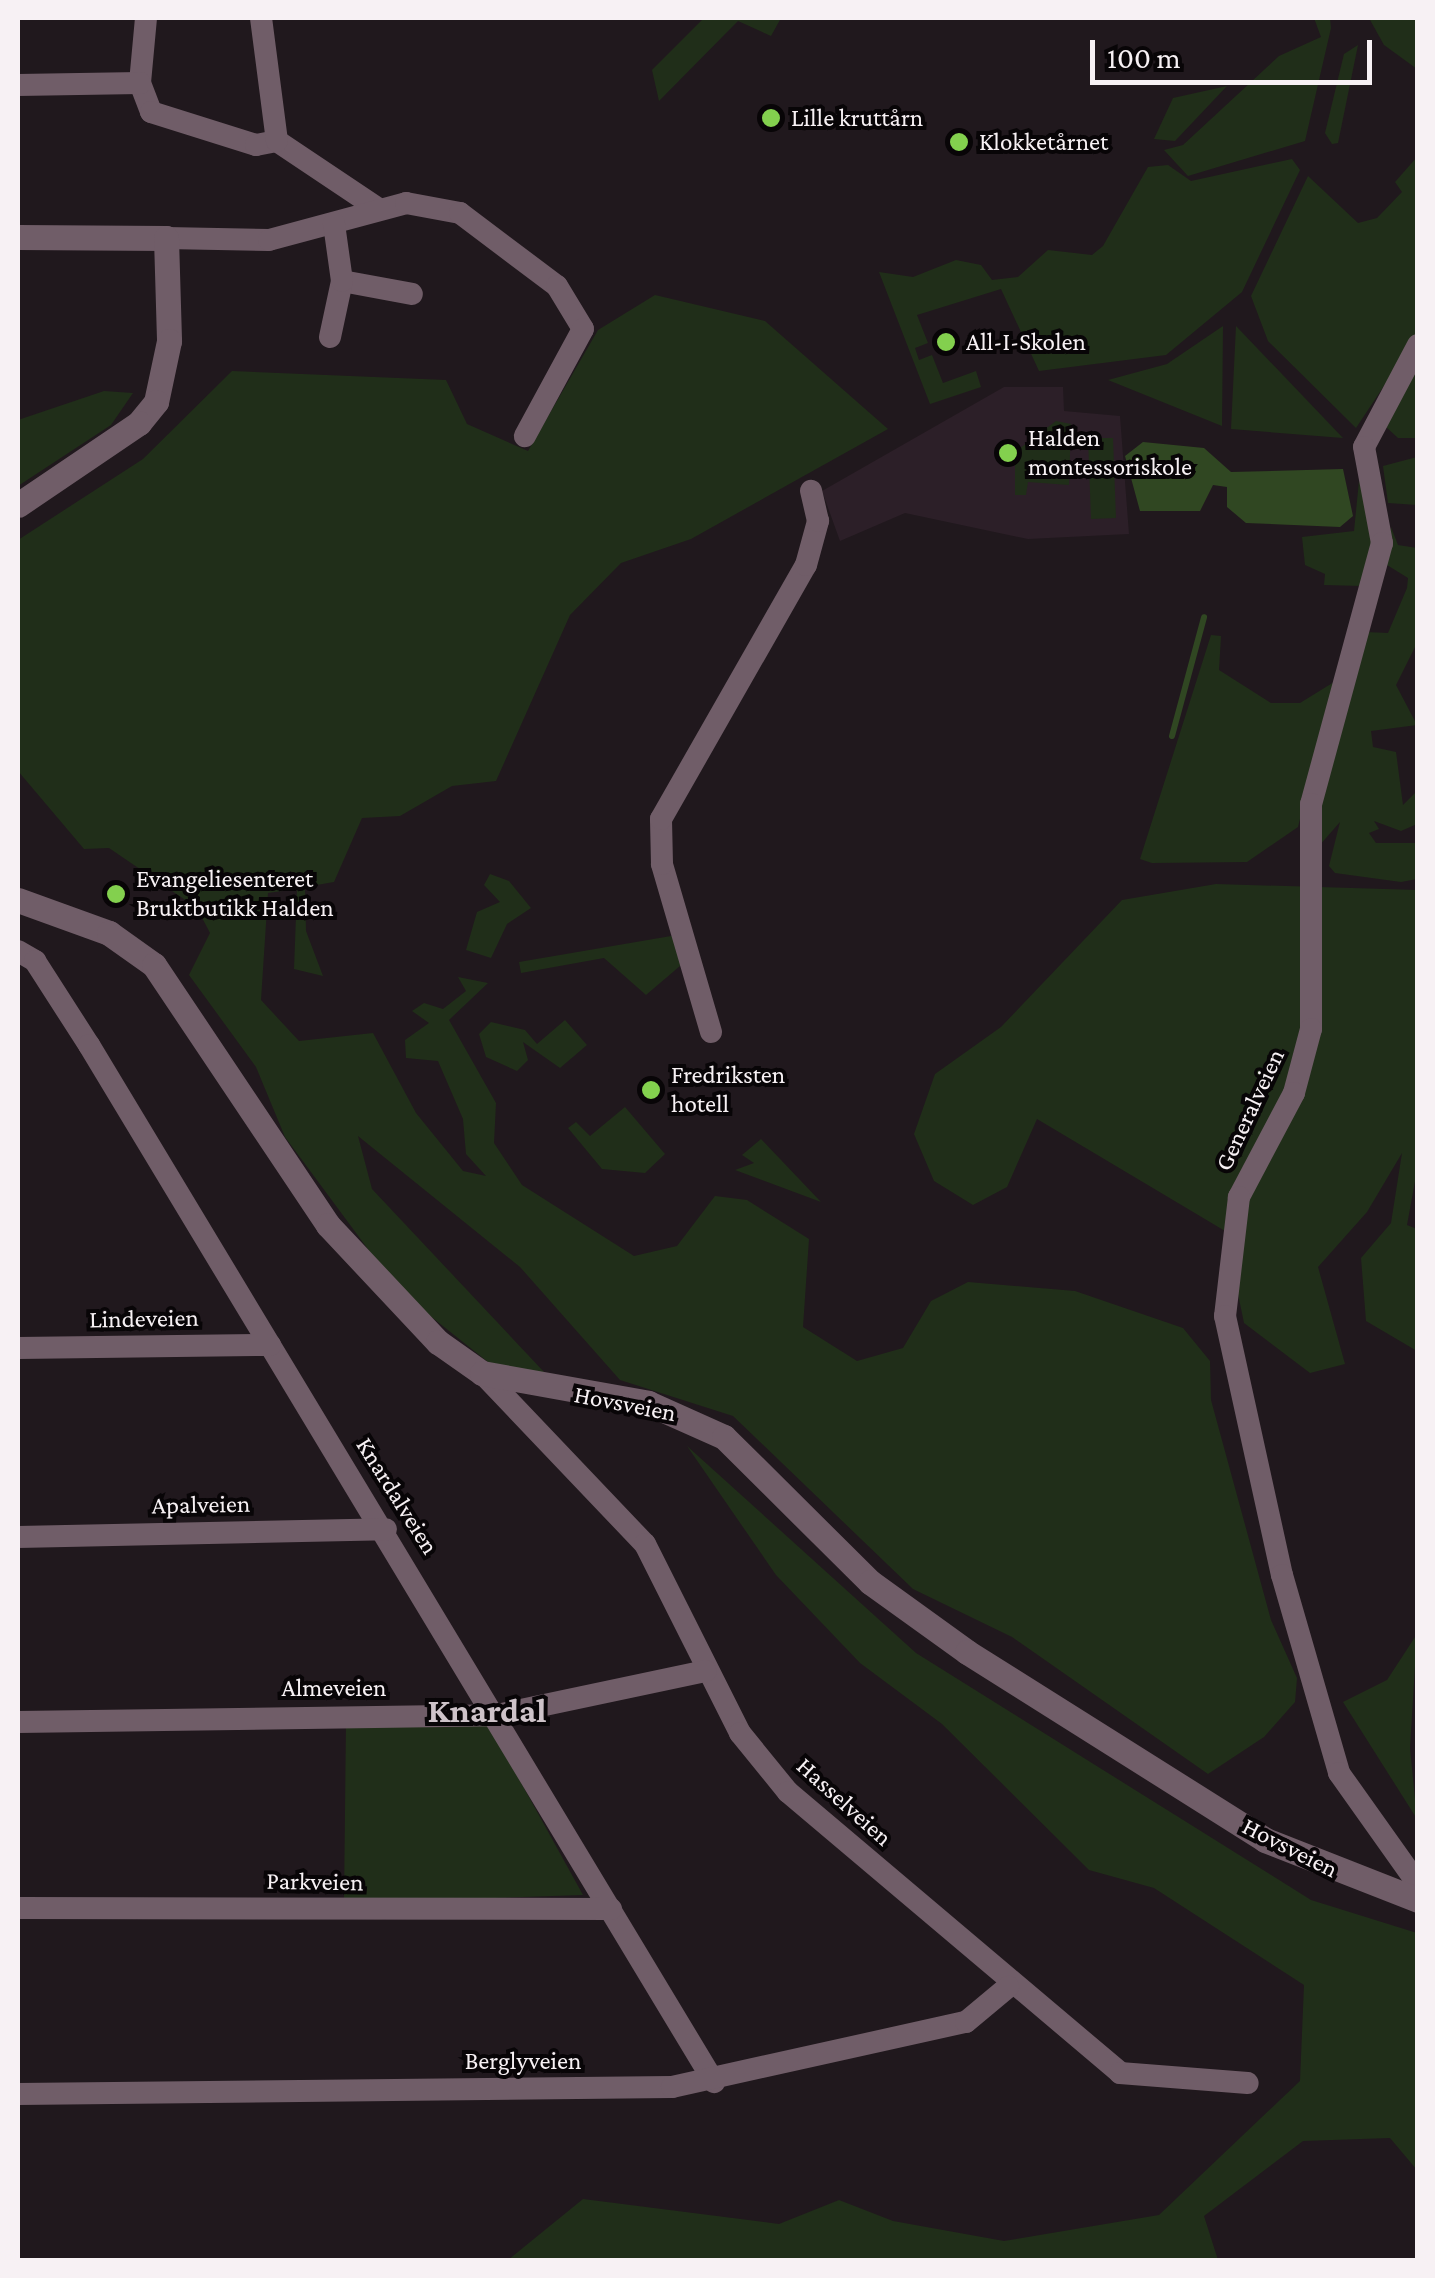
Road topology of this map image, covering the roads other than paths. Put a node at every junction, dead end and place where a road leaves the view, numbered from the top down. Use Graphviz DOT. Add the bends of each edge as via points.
graph roads {
  1 [pos="146,18"];
  2 [pos="261,18"];
  3 [pos="140,83"];
  4 [pos="18,85"];
  5 [pos="277,141"];
  6 [pos="377,208"];
  7 [pos="334,224"];
  8 [pos="18,237"];
  9 [pos="166,238"];
  10 [pos="342,281"];
  11 [pos="412,294"];
  12 [pos="330,337"];
  13 [pos="1418,345"];
  14 [pos="525,436"];
  15 [pos="812,491"];
  16 [pos="18,505"];
  17 [pos="18,900"];
  18 [pos="18,951"];
  19 [pos="710,1032"];
  20 [pos="270,1345"];
  21 [pos="18,1348"];
  22 [pos="482,1372"];
  23 [pos="386,1529"];
  24 [pos="18,1537"];
  25 [pos="706,1671"];
  26 [pos="497,1715"];
  27 [pos="18,1722"];
  28 [pos="1418,1884"];
  29 [pos="1418,1900"];
  30 [pos="18,1908"];
  31 [pos="611,1909"];
  32 [pos="1008,1987"];
  33 [pos="714,2082"];
  34 [pos="1248,2083"];
  35 [pos="18,2094"];
  1 -- 3 [label="street"];
  2 -- 5 [label="street"];
  3 -- 4 [label="street"];
  3 -- 5 [label="street" via="150,112 256,146"];
  5 -- 6 [label="street"];
  6 -- 7 [label="street"];
  6 -- 14 [label="street" via="460,212 574,304 583,329"];
  7 -- 9 [label="street" via="268,240"];
  7 -- 10 [label="street"];
  8 -- 9 [label="street"];
  9 -- 16 [label="street" via="165,373 139,423"];
  10 -- 11 [label="street"];
  10 -- 12 [label="street"];
  13 -- 28 [label="street, Generalveien" via="1364,448 1382,543 1312,804 1312,1030 1294,1093 1239,1197 1224,1316 1282,1575 1339,1773"];
  15 -- 19 [label="street" via="818,521 806,565 660,819 662,864"];
  17 -- 22 [label="street" via="109,933 154,965 362,1268"];
  18 -- 20 [label="street, Knardalveien" via="48,980"];
  20 -- 21 [label="street, Lindeveien"];
  20 -- 23 [label="street, Knardalveien"];
  22 -- 25 [label="street, Hasselveien" via="645,1544"];
  22 -- 29 [label="street, Hovsveien" via="648,1403 697,1422 762,1471 870,1582 967,1652 1265,1840"];
  23 -- 24 [label="street, Apalveien"];
  23 -- 26 [label="street, Knardalveien"];
  25 -- 26 [label="street, Almeveien"];
  25 -- 32 [label="street, Hasselveien" via="788,1792"];
  26 -- 27 [label="street, Almeveien"];
  26 -- 31 [label="street, Knardalveien"];
  30 -- 31 [label="street, Parkveien"];
  31 -- 33 [label="street, Knardalveien"];
  32 -- 33 [label="street, Berglyveien" via="966,2022"];
  32 -- 34 [label="street, Hasselveien" via="1120,2073"];
  33 -- 35 [label="street, Berglyveien"];
}
